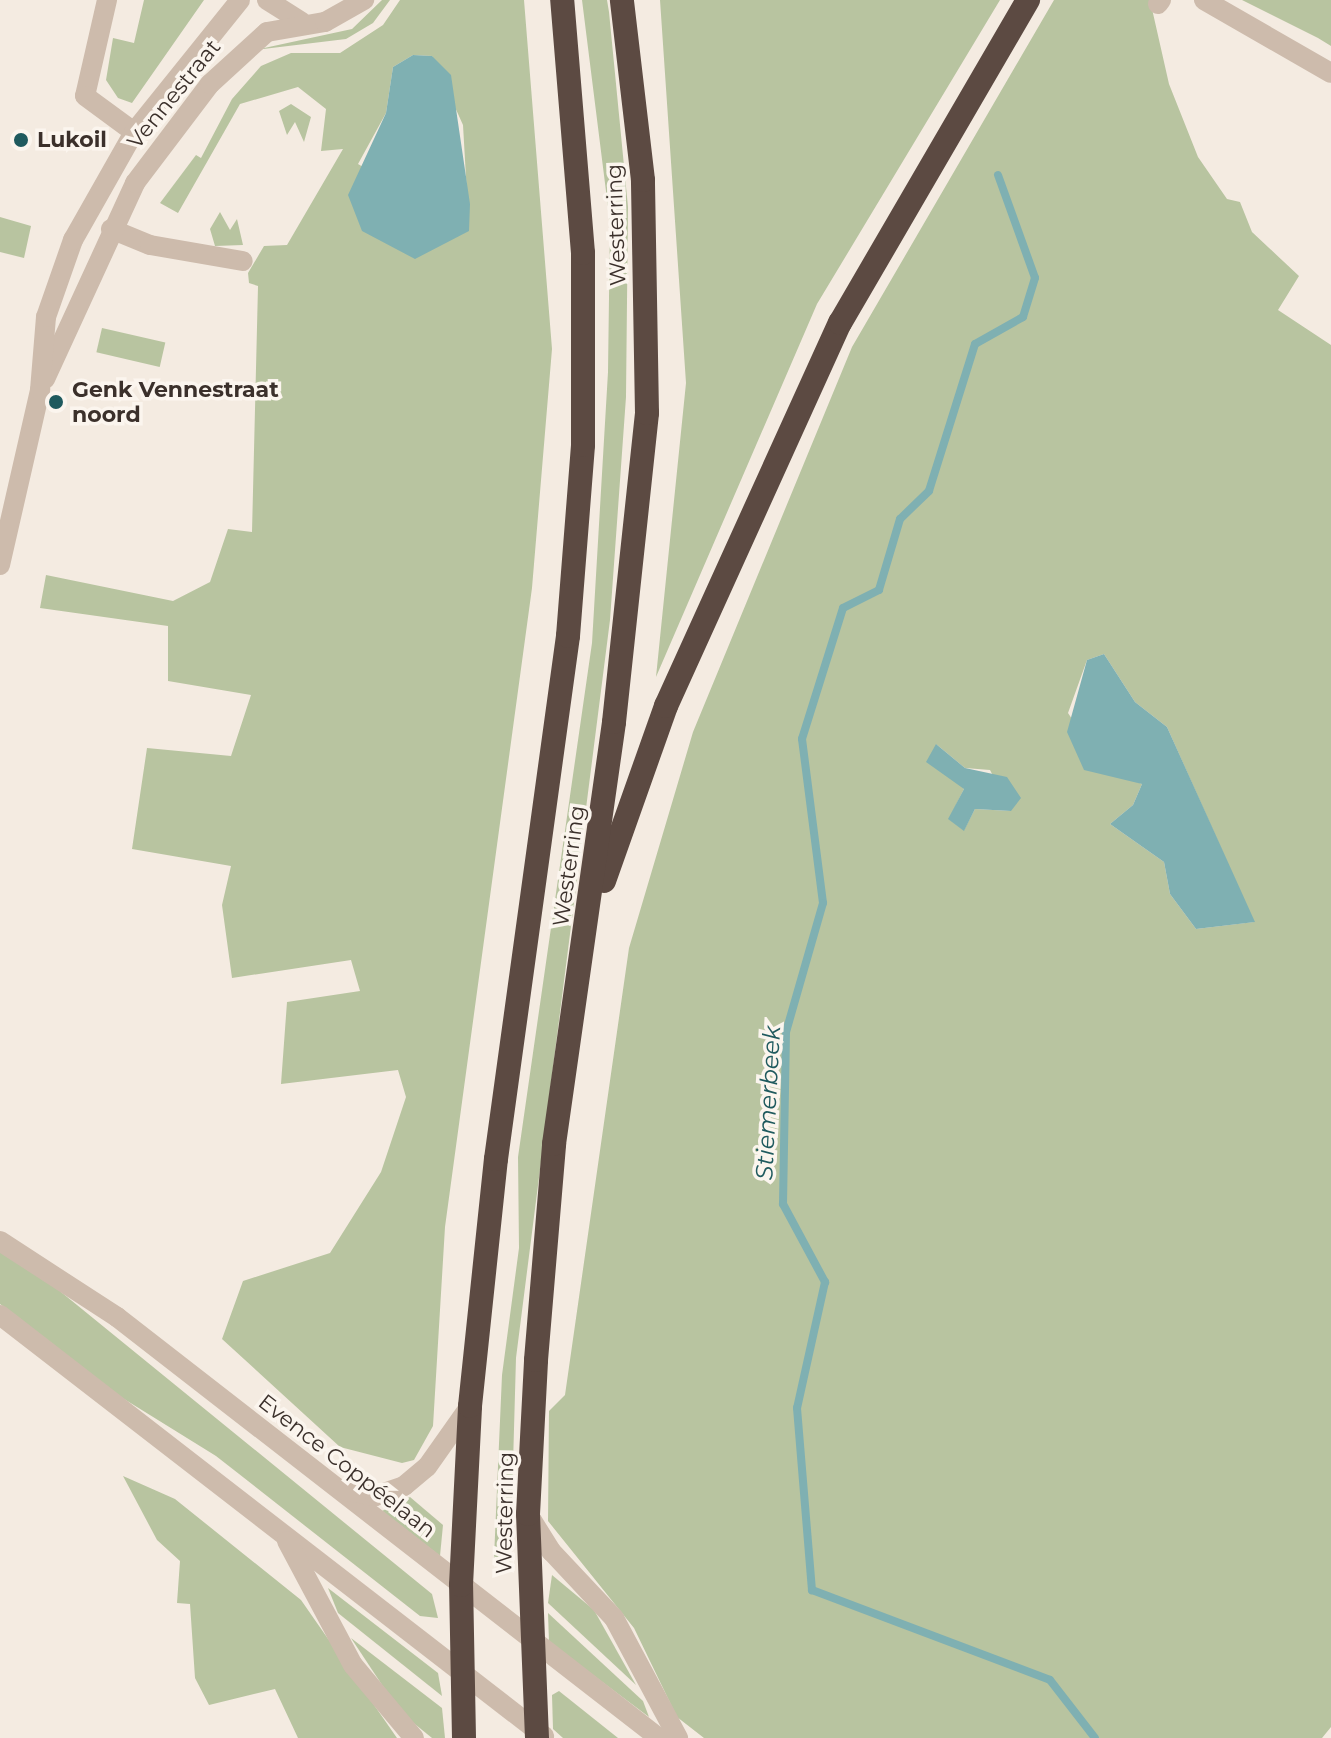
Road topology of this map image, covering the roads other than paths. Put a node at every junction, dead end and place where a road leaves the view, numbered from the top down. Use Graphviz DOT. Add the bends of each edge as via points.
graph roads {
  1 [pos="107,0"];
  2 [pos="240,0"];
  3 [pos="267,0"];
  4 [pos="364,0"];
  5 [pos="562,0"];
  6 [pos="622,0"];
  7 [pos="1028,0"];
  8 [pos="1204,0"];
  9 [pos="302,22"];
  10 [pos="1331,73"];
  11 [pos="134,132"];
  12 [pos="111,229"];
  13 [pos="243,261"];
  14 [pos="40,390"];
  15 [pos="0,565"];
  16 [pos="587,929"];
  17 [pos="0,1241"];
  18 [pos="0,1315"];
  19 [pos="470,1406"];
  20 [pos="337,1489"];
  21 [pos="528,1514"];
  22 [pos="285,1537"];
  23 [pos="461,1585"];
  24 [pos="529,1639"];
  25 [pos="460,1670"];
  26 [pos="540,1735"];
  27 [pos="414,1738"];
  28 [pos="464,1738"];
  29 [pos="659,1738"];
  30 [pos="678,1738"];
  1 -- 11 [label="street, Vennestraat" via="85,96"];
  2 -- 11 [label="street, Vennestraat"];
  3 -- 9 [label="street"];
  4 -- 9 [label="street, Vennestraat" via="325,22"];
  5 -- 19 [label="highway, Westerring" via="583,253 583,445 568,636"];
  6 -- 16 [label="highway, Westerring" via="643,180 647,413"];
  7 -- 16 [label="highway" via="892,224 736,541 666,706"];
  8 -- 10 [label="street"];
  9 -- 12 [label="street, Vennestraat" via="243,46 160,147"];
  11 -- 14 [label="street, Vennestraat" via="89,206 60,274 46,317"];
  12 -- 13 [label="street" via="150,245"];
  12 -- 14 [label="street, Vennestraat"];
  14 -- 15 [label="street, Vennestraat"];
  16 -- 21 [label="highway, Westerring" via="554,1144"];
  17 -- 20 [label="street, Evence Coppéelaan" via="117,1317"];
  18 -- 22 [label="street"];
  19 -- 20 [label="street" via="427,1467 404,1486 375,1496"];
  19 -- 23 [label="highway, Westerring"];
  20 -- 23 [label="street, Evence Coppéelaan"];
  21 -- 24 [label="highway, Westerring"];
  21 -- 30 [label="street" via="614,1618"];
  22 -- 25 [label="street"];
  22 -- 27 [label="street" via="353,1665"];
  23 -- 24 [label="street, Evence Coppéelaan"];
  23 -- 25 [label="highway, Westerring"];
  24 -- 26 [label="highway, Westerring"];
  24 -- 29 [label="street, Evence Coppéelaan"];
  25 -- 26 [label="street"];
  25 -- 28 [label="highway, Westerring"];
}
